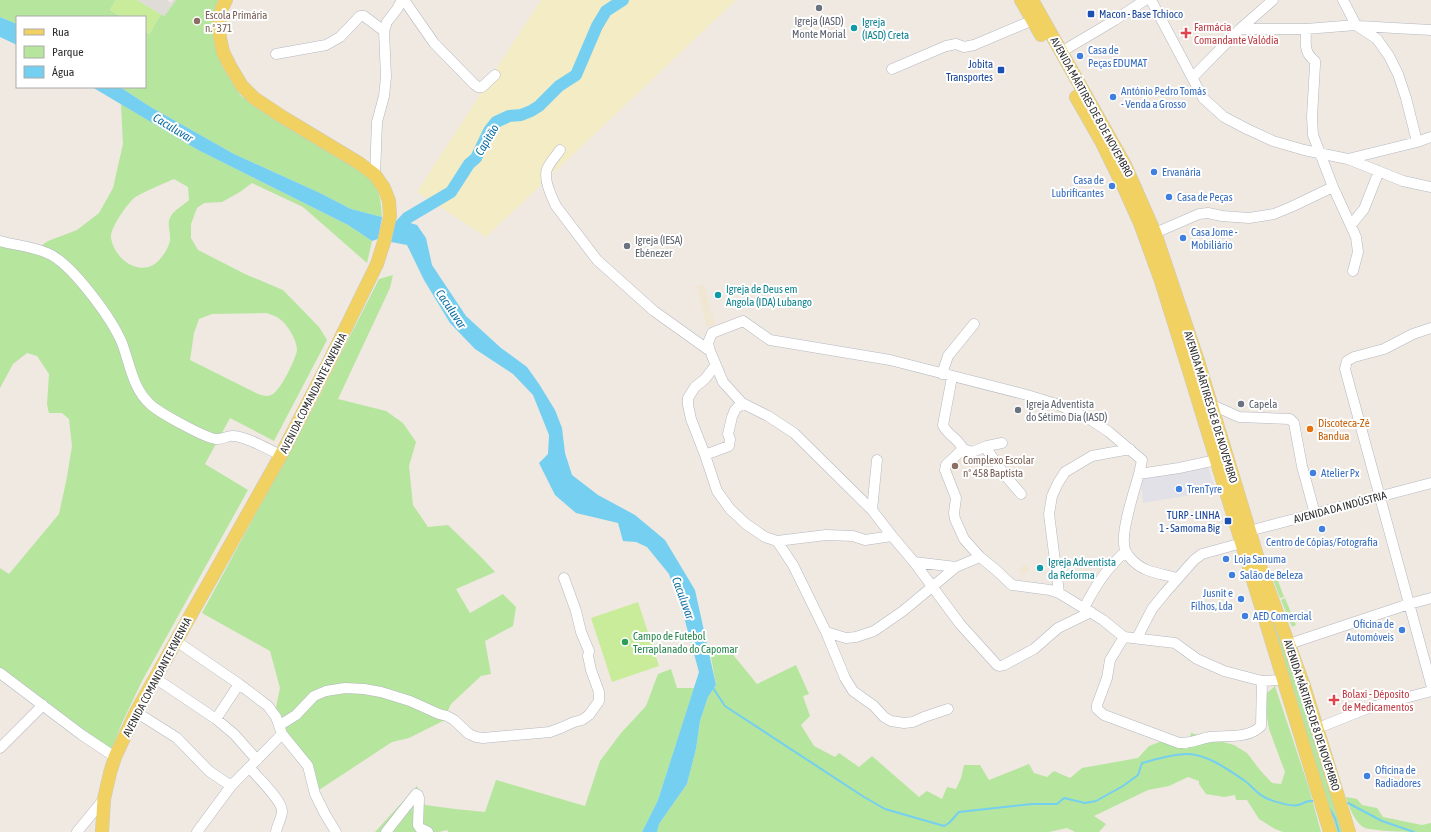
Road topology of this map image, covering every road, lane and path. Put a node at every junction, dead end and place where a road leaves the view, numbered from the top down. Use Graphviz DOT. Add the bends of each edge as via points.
graph roads {
  1 [pos="226,0"];
  2 [pos="403,0"];
  3 [pos="1021,0"];
  4 [pos="1032,0"];
  5 [pos="1145,0"];
  6 [pos="1151,0"];
  7 [pos="1273,0"];
  8 [pos="1343,0"];
  9 [pos="1033,20"];
  10 [pos="1356,25"];
  11 [pos="1240,29"];
  12 [pos="1306,29"];
  13 [pos="1431,30"];
  14 [pos="384,31"];
  15 [pos="1061,52"];
  16 [pos="276,54"];
  17 [pos="892,69"];
  18 [pos="495,75"];
  19 [pos="1193,77"];
  20 [pos="1431,137"];
  21 [pos="1417,142"];
  22 [pos="560,150"];
  23 [pos="1319,152"];
  24 [pos="1348,159"];
  25 [pos="1379,171"];
  26 [pos="375,175"];
  27 [pos="1431,187"];
  28 [pos="1333,188"];
  29 [pos="1351,225"];
  30 [pos="1155,233"];
  31 [pos="0,241"];
  32 [pos="1353,271"];
  33 [pos="974,324"];
  34 [pos="1431,328"];
  35 [pos="710,351"];
  36 [pos="715,366"];
  37 [pos="947,375"];
  38 [pos="742,403"];
  39 [pos="1210,404"];
  40 [pos="1002,443"];
  41 [pos="985,447"];
  42 [pos="963,449"];
  43 [pos="1130,449"];
  44 [pos="705,455"];
  45 [pos="281,456"];
  46 [pos="876,460"];
  47 [pos="1216,460"];
  48 [pos="1139,474"];
  49 [pos="1431,483"];
  50 [pos="1021,494"];
  51 [pos="1380,497"];
  52 [pos="872,510"];
  53 [pos="1315,514"];
  54 [pos="1249,531"];
  55 [pos="892,536"];
  56 [pos="776,541"];
  57 [pos="1242,543"];
  58 [pos="1126,551"];
  59 [pos="980,557"];
  60 [pos="914,562"];
  61 [pos="956,567"];
  62 [pos="564,578"];
  63 [pos="1177,578"];
  64 [pos="933,588"];
  65 [pos="1059,593"];
  66 [pos="1431,598"];
  67 [pos="1409,604"];
  68 [pos="1087,610"];
  69 [pos="826,632"];
  70 [pos="1124,637"];
  71 [pos="1137,638"];
  72 [pos="176,641"];
  73 [pos="1289,644"];
  74 [pos="0,673"];
  75 [pos="155,678"];
  76 [pos="1283,680"];
  77 [pos="1262,681"];
  78 [pos="239,684"];
  79 [pos="1431,684"];
  80 [pos="1431,691"];
  81 [pos="43,705"];
  82 [pos="948,709"];
  83 [pos="136,712"];
  84 [pos="216,719"];
  85 [pos="1318,728"];
  86 [pos="281,730"];
  87 [pos="0,748"];
  88 [pos="115,756"];
  89 [pos="257,760"];
  90 [pos="250,768"];
  91 [pos="231,786"];
  92 [pos="104,799"];
  93 [pos="77,832"];
  94 [pos="102,832"];
  95 [pos="197,832"];
  96 [pos="276,832"];
  97 [pos="336,832"];
  98 [pos="386,832"];
  99 [pos="428,832"];
  100 [pos="1330,832"];
  101 [pos="1349,832"];
  1 -- 26 [label="main road, AVENIDA COMANDANTE KWENHA" via="219,24 220,38 223,52 242,86 254,98"];
  2 -- 14 [label="street" via="386,22"];
  2 -- 18 [label="street" via="434,43 474,84 482,87"];
  3 -- 9 [label="main road, AVENIDA MÁRTIRES DE 8 DE NOVEMBRO"];
  4 -- 15 [label="main road, AVENIDA MÁRTIRES DE 8 DE NOVEMBRO"];
  5 -- 15 [label="street"];
  6 -- 19 [label="street"];
  7 -- 11 [label="street"];
  8 -- 10 [label="street"];
  9 -- 17 [label="street" via="974,45 946,46"];
  9 -- 47 [label="main road, AVENIDA MÁRTIRES DE 8 DE NOVEMBRO" via="1104,148 1140,223"];
  10 -- 12 [label="street"];
  10 -- 13 [label="street"];
  10 -- 21 [label="street" via="1377,39 1389,56 1406,98"];
  11 -- 12 [label="street"];
  11 -- 19 [label="street"];
  12 -- 23 [label="street" via="1306,51 1315,61 1312,117 1313,135"];
  14 -- 16 [label="street" via="364,16 360,16 340,37 326,45"];
  14 -- 26 [label="street" via="386,77 377,122"];
  15 -- 30 [label="main road, AVENIDA MÁRTIRES DE 8 DE NOVEMBRO" via="1125,165"];
  19 -- 23 [label="street" via="1203,98 1224,117 1273,141"];
  20 -- 21 [label="street"];
  21 -- 24 [label="street"];
  22 -- 35 [label="street" via="548,167 546,175 556,206 597,260 654,311"];
  23 -- 24 [label="street"];
  23 -- 28 [label="street"];
  24 -- 25 [label="street"];
  25 -- 27 [label="street" via="1403,181"];
  25 -- 29 [label="street" via="1364,209"];
  26 -- 45 [label="main road, AVENIDA COMANDANTE KWENHA" via="389,201 390,216 377,264"];
  28 -- 29 [label="street"];
  28 -- 30 [label="street" via="1274,214 1249,218 1199,214"];
  29 -- 32 [label="street" via="1358,245"];
  30 -- 39 [label="main road, AVENIDA MÁRTIRES DE 8 DE NOVEMBRO"];
  31 -- 45 [label="street" via="48,253 63,262 74,273 110,321 122,342 141,394 150,405 206,436 216,439 232,435"];
  33 -- 37 [label="street" via="948,356"];
  34 -- 51 [label="street" via="1384,349 1347,361 1345,369"];
  35 -- 36 [label="street"];
  35 -- 37 [label="street" via="708,343 712,333 743,321 770,340 890,360"];
  36 -- 38 [label="street" via="723,382"];
  36 -- 44 [label="street" via="688,398 691,419"];
  37 -- 42 [label="street" via="943,425"];
  37 -- 43 [label="street" via="1056,404 1088,418"];
  38 -- 44 [label="street" via="732,417 728,434 729,446"];
  38 -- 52 [label="street" via="794,433"];
  39 -- 53 [label="street" via="1239,417 1290,419 1294,423"];
  39 -- 54 [label="main road, AVENIDA MÁRTIRES DE 8 DE NOVEMBRO"];
  40 -- 41 [label="street"];
  41 -- 42 [label="street" via="972,452"];
  41 -- 50 [label="street"];
  42 -- 59 [label="street" via="946,465 945,470 956,498 955,519 964,539"];
  43 -- 48 [label="street" via="1142,460"];
  43 -- 65 [label="street" via="1092,456 1065,472 1058,483 1052,496 1049,514"];
  44 -- 56 [label="street" via="717,491 730,509 746,524"];
  45 -- 72 [label="main road, AVENIDA COMANDANTE KWENHA"];
  46 -- 52 [label="street"];
  47 -- 48 [label="street"];
  47 -- 57 [label="main road, AVENIDA MÁRTIRES DE 8 DE NOVEMBRO"];
  48 -- 58 [label="street" via="1126,526"];
  49 -- 51 [label="street, AVENIDA DA INDÚSTRIA"];
  51 -- 53 [label="street, AVENIDA DA INDÚSTRIA"];
  51 -- 67 [label="street"];
  52 -- 55 [label="street"];
  53 -- 54 [label="street, AVENIDA DA INDÚSTRIA"];
  54 -- 73 [label="main road, AVENIDA MÁRTIRES DE 8 DE NOVEMBRO"];
  55 -- 56 [label="street" via="865,540 826,534"];
  55 -- 60 [label="street"];
  56 -- 69 [label="street" via="793,565"];
  57 -- 63 [label="street" via="1202,554"];
  57 -- 76 [label="main road, AVENIDA MÁRTIRES DE 8 DE NOVEMBRO"];
  58 -- 63 [label="street" via="1132,560 1146,570"];
  58 -- 68 [label="street" via="1097,583"];
  59 -- 61 [label="street"];
  59 -- 65 [label="street" via="1012,585"];
  60 -- 61 [label="street"];
  60 -- 64 [label="street"];
  61 -- 64 [label="street"];
  62 -- 86 [label="street" via="589,651 591,670 600,698 589,715 582,720 544,733 483,738 469,734 454,720 410,701 364,688 345,688 314,696"];
  63 -- 71 [label="street" via="1152,609"];
  64 -- 68 [label="street" via="960,624 1000,666 1034,649 1052,632"];
  64 -- 69 [label="street" via="874,631 846,638"];
  65 -- 68 [label="street"];
  66 -- 67 [label="street"];
  67 -- 73 [label="street"];
  67 -- 79 [label="street"];
  68 -- 70 [label="street"];
  69 -- 82 [label="street" via="853,691 874,706 884,717 891,721 913,722"];
  70 -- 71 [label="street"];
  70 -- 77 [label="street" via="1110,660 1108,678 1097,709 1104,715 1179,743 1186,744 1210,737 1256,731 1261,726"];
  71 -- 77 [label="street" via="1175,643 1197,659 1224,671"];
  72 -- 75 [label="main road, AVENIDA COMANDANTE KWENHA"];
  72 -- 78 [label="street"];
  73 -- 85 [label="main road, AVENIDA MÁRTIRES DE 8 DE NOVEMBRO"];
  74 -- 81 [label="street"];
  75 -- 83 [label="main road, AVENIDA COMANDANTE KWENHA"];
  75 -- 84 [label="street"];
  76 -- 77 [label="street"];
  76 -- 100 [label="main road, AVENIDA MÁRTIRES DE 8 DE NOVEMBRO"];
  78 -- 84 [label="street"];
  78 -- 86 [label="street" via="268,706"];
  80 -- 85 [label="street" via="1371,707"];
  81 -- 87 [label="street"];
  81 -- 88 [label="street"];
  83 -- 88 [label="main road, AVENIDA COMANDANTE KWENHA"];
  83 -- 91 [label="street" via="177,738 209,771"];
  84 -- 89 [label="street" via="234,734"];
  85 -- 101 [label="main road, AVENIDA MÁRTIRES DE 8 DE NOVEMBRO"];
  86 -- 89 [label="street"];
  86 -- 97 [label="street" via="308,766 315,794"];
  88 -- 92 [label="main road, AVENIDA COMANDANTE KWENHA"];
  89 -- 90 [label="street"];
  90 -- 91 [label="street"];
  90 -- 96 [label="street" via="278,800 281,807"];
  91 -- 95 [label="street"];
  92 -- 93 [label="street"];
  92 -- 94 [label="main road, AVENIDA COMANDANTE KWENHA"];
  98 -- 99 [label="street" via="416,794 419,798 418,825"];
}
